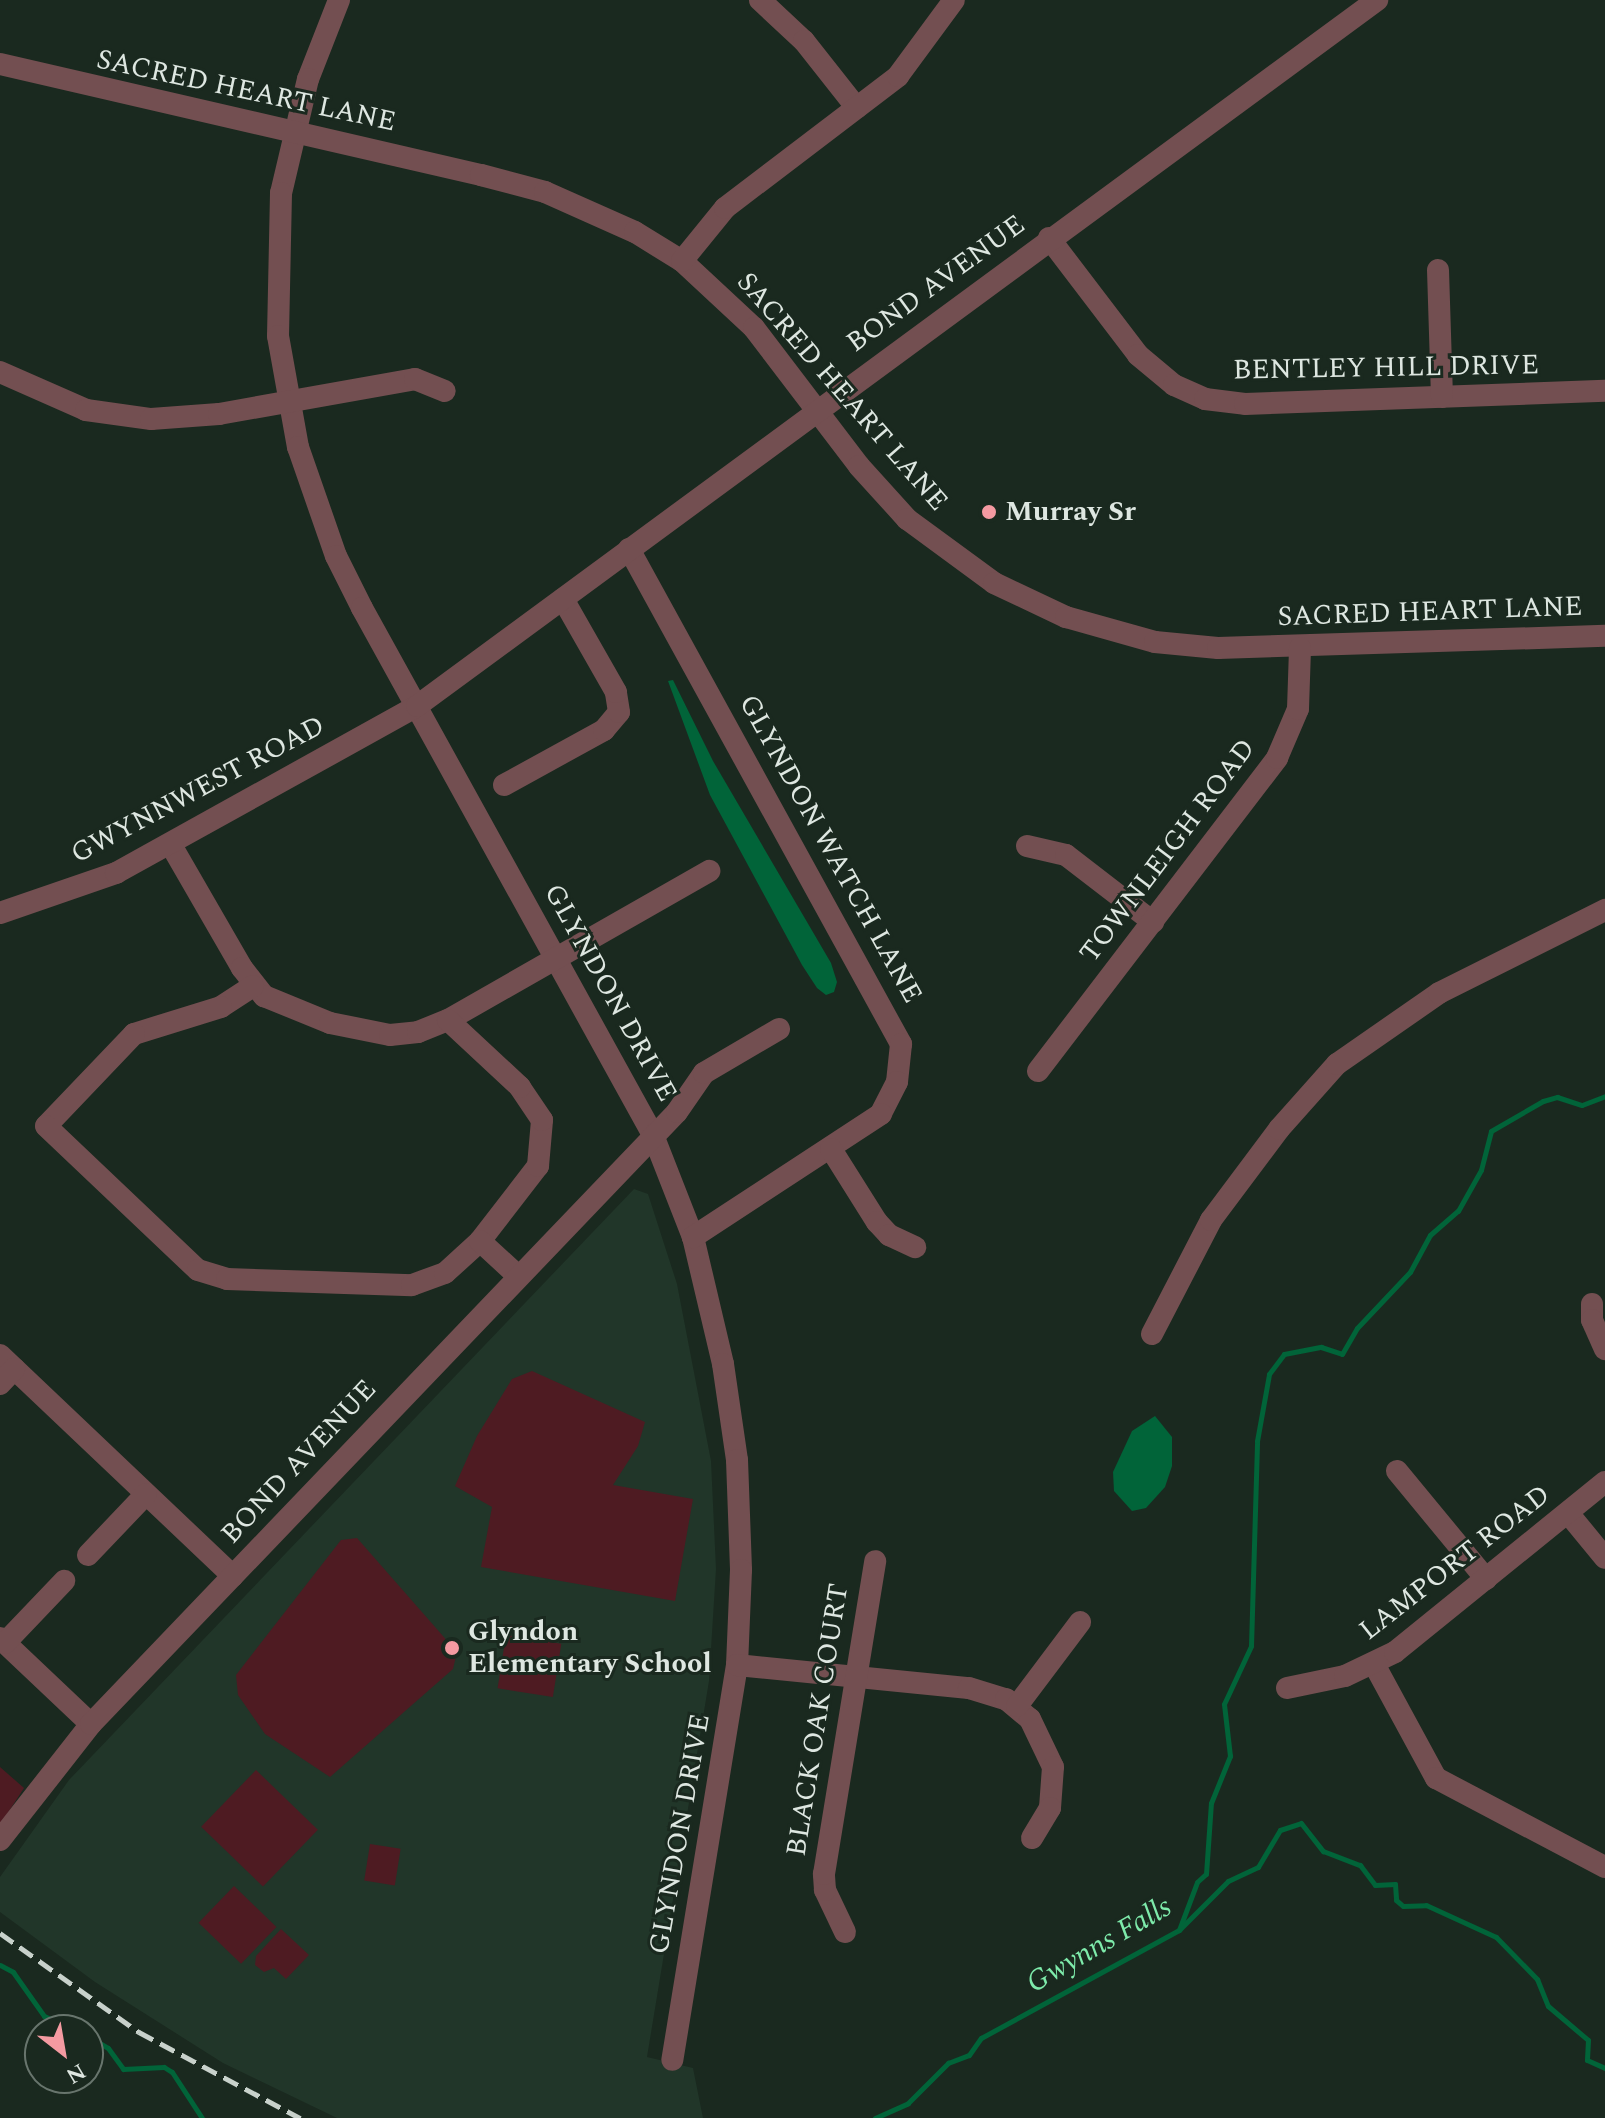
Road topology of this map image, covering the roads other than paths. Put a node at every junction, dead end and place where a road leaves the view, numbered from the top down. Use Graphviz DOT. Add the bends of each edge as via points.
graph roads {
  1 [pos="339,0"];
  2 [pos="760,0"];
  3 [pos="954,0"];
  4 [pos="1377,0"];
  5 [pos="0,64"];
  6 [pos="857,108"];
  7 [pos="294,131"];
  8 [pos="1049,238"];
  9 [pos="682,261"];
  10 [pos="1438,270"];
  11 [pos="0,372"];
  12 [pos="445,391"];
  13 [pos="1605,391"];
  14 [pos="1442,397"];
  15 [pos="288,401"];
  16 [pos="817,409"];
  17 [pos="629,549"];
  18 [pos="563,599"];
  19 [pos="1605,636"];
  20 [pos="1300,648"];
  21 [pos="417,706"];
  22 [pos="504,785"];
  23 [pos="171,845"];
  24 [pos="1027,846"];
  25 [pos="709,871"];
  26 [pos="1605,910"];
  27 [pos="0,913"];
  28 [pos="1153,922"];
  29 [pos="557,957"];
  30 [pos="253,986"];
  31 [pos="448,1020"];
  32 [pos="779,1029"];
  33 [pos="1038,1071"];
  34 [pos="653,1135"];
  35 [pos="831,1149"];
  36 [pos="693,1237"];
  37 [pos="480,1241"];
  38 [pos="915,1247"];
  39 [pos="517,1275"];
  40 [pos="1592,1304"];
  41 [pos="1152,1334"];
  42 [pos="1605,1349"];
  43 [pos="5,1369"];
  44 [pos="1397,1471"];
  45 [pos="1605,1482"];
  46 [pos="146,1494"];
  47 [pos="1568,1513"];
  48 [pos="88,1555"];
  49 [pos="1605,1558"];
  50 [pos="875,1561"];
  51 [pos="233,1576"];
  52 [pos="1486,1579"];
  53 [pos="64,1581"];
  54 [pos="1080,1622"];
  55 [pos="2,1641"];
  56 [pos="1374,1664"];
  57 [pos="737,1665"];
  58 [pos="855,1673"];
  59 [pos="1287,1688"];
  60 [pos="1017,1706"];
  61 [pos="91,1724"];
  62 [pos="1032,1838"];
  63 [pos="0,1840"];
  64 [pos="1605,1867"];
  65 [pos="845,1932"];
  66 [pos="672,2060"];
  1 -- 7 [label="street, GLYNDON DRIVE"];
  2 -- 6 [label="street" via="804,41"];
  3 -- 6 [label="street" via="918,54"];
  4 -- 8 [label="street, BOND AVENUE"];
  5 -- 7 [label="street, SACRED HEART LANE"];
  6 -- 9 [label="street" via="725,208"];
  7 -- 9 [label="street, SACRED HEART LANE" via="545,192 609,219"];
  7 -- 15 [label="street, GLYNDON DRIVE" via="281,193 277,265 278,336"];
  8 -- 14 [label="street, BENTLEY HILL DRIVE" via="1138,355 1191,393 1245,404"];
  8 -- 16 [label="street, BOND AVENUE"];
  9 -- 16 [label="street, SACRED HEART LANE" via="754,328"];
  10 -- 14 [label="street"];
  11 -- 15 [label="street" via="57,401 117,415 191,417"];
  12 -- 15 [label="street" via="415,379"];
  13 -- 14 [label="street, BENTLEY HILL DRIVE"];
  15 -- 21 [label="street, GLYNDON DRIVE" via="314,501 336,556"];
  16 -- 17 [label="street, BOND AVENUE"];
  16 -- 20 [label="street, SACRED HEART LANE" via="907,519 962,562 1022,598 1094,627 1155,642"];
  17 -- 18 [label="street, BOND AVENUE"];
  17 -- 35 [label="street, GLYNDON WATCH LANE" via="895,1027 901,1063 892,1098 864,1128"];
  18 -- 21 [label="street, BOND AVENUE"];
  18 -- 22 [label="street" via="616,692 619,712 604,730"];
  19 -- 20 [label="street, SACRED HEART LANE"];
  20 -- 28 [label="street, TOWNLEIGH ROAD" via="1298,709 1277,758"];
  21 -- 23 [label="street, GWYNNWEST ROAD"];
  21 -- 29 [label="street, GLYNDON DRIVE"];
  23 -- 27 [label="street, GWYNNWEST ROAD" via="62,895"];
  23 -- 30 [label="street"];
  24 -- 28 [label="street" via="1066,855"];
  25 -- 29 [label="street"];
  26 -- 41 [label="street" via="1439,993 1337,1064 1279,1129 1211,1220"];
  28 -- 33 [label="street, TOWNLEIGH ROAD"];
  29 -- 31 [label="street"];
  29 -- 34 [label="street, GLYNDON DRIVE"];
  30 -- 31 [label="street" via="277,1004 374,1033 418,1032"];
  30 -- 37 [label="street" via="221,1007 134,1034 46,1126 209,1275 412,1285 445,1273"];
  31 -- 37 [label="street" via="520,1087 542,1120 538,1166"];
  32 -- 34 [label="street, BOND AVENUE" via="704,1073"];
  34 -- 36 [label="street, GLYNDON DRIVE"];
  34 -- 39 [label="street, BOND AVENUE"];
  35 -- 36 [label="street, GLYNDON WATCH LANE"];
  35 -- 38 [label="street" via="877,1222 889,1235"];
  36 -- 57 [label="street, GLYNDON DRIVE" via="723,1364 737,1460"];
  37 -- 39 [label="street"];
  39 -- 51 [label="street, BOND AVENUE"];
  40 -- 42 [label="street" via="1592,1320"];
  43 -- 46 [label="street"];
  44 -- 52 [label="street"];
  45 -- 47 [label="street, LAMPORT ROAD"];
  46 -- 48 [label="street"];
  46 -- 51 [label="street"];
  47 -- 49 [label="street"];
  47 -- 52 [label="street, LAMPORT ROAD"];
  50 -- 58 [label="street, BLACK OAK COURT"];
  51 -- 61 [label="street, BOND AVENUE"];
  52 -- 56 [label="street, LAMPORT ROAD"];
  53 -- 55 [label="street"];
  54 -- 60 [label="street"];
  55 -- 61 [label="street"];
  56 -- 59 [label="street, LAMPORT ROAD"];
  56 -- 64 [label="street" via="1436,1778"];
  57 -- 58 [label="street"];
  57 -- 66 [label="street, GLYNDON DRIVE"];
  58 -- 60 [label="street" via="985,1690"];
  58 -- 65 [label="street, BLACK OAK COURT" via="824,1874 825,1890"];
  60 -- 62 [label="street" via="1039,1733 1053,1767 1053,1798"];
  61 -- 63 [label="street, BOND AVENUE"];
}
